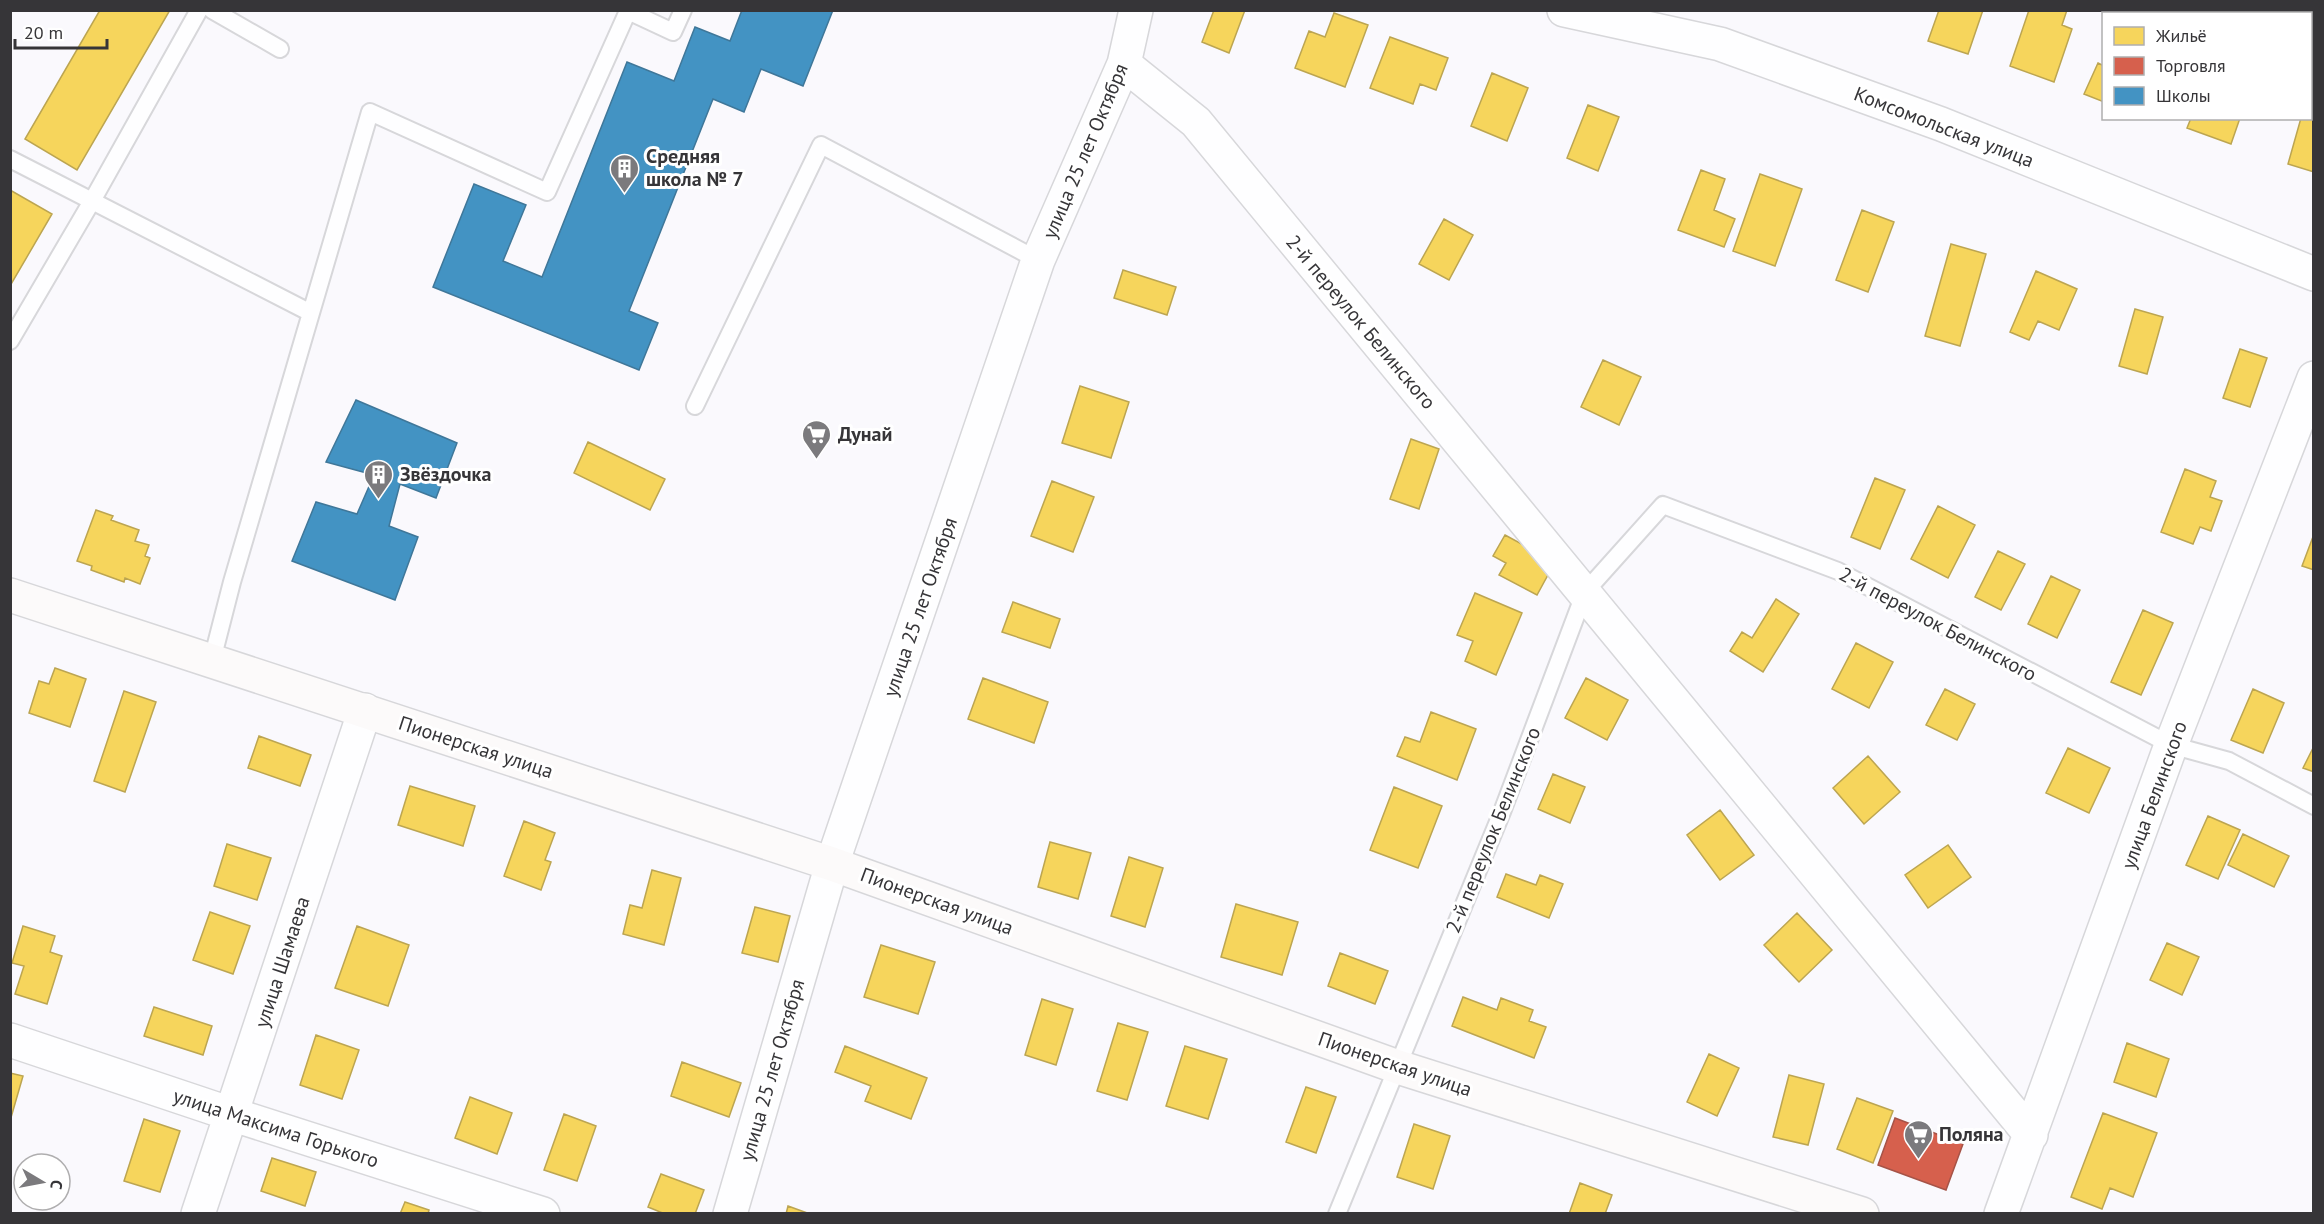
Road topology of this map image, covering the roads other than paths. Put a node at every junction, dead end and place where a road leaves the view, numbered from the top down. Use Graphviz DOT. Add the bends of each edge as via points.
graph roads {
  1 [pos="199,10"];
  2 [pos="212,10"];
  3 [pos="683,10"];
  4 [pos="1136,10"];
  5 [pos="1564,10"];
  6 [pos="280,50"];
  7 [pos="1124,64"];
  8 [pos="10,159"];
  9 [pos="92,201"];
  10 [pos="1038,260"];
  11 [pos="2313,274"];
  12 [pos="311,313"];
  13 [pos="10,341"];
  14 [pos="2313,378"];
  15 [pos="695,406"];
  16 [pos="1585,592"];
  17 [pos="10,595"];
  18 [pos="212,660"];
  19 [pos="366,710"];
  20 [pos="2171,745"];
  21 [pos="2313,806"];
  22 [pos="832,864"];
  23 [pos="10,1040"];
  24 [pos="1398,1067"];
  25 [pos="231,1114"];
  26 [pos="2031,1135"];
  27 [pos="198,1214"];
  28 [pos="543,1214"];
  29 [pos="730,1214"];
  30 [pos="1336,1214"];
  31 [pos="1862,1214"];
  32 [pos="2001,1214"];
  1 -- 9 [label="lane"];
  2 -- 6 [label="lane"];
  3 -- 12 [label="lane" via="673,32 628,11 547,192 370,112"];
  4 -- 7 [label="street, улица 25 лет Октября"];
  5 -- 11 [label="street, Комсомольская улица" via="1720,44 1941,124"];
  7 -- 10 [label="street, улица 25 лет Октября"];
  7 -- 16 [label="street, 2-й переулок Белинского" via="1196,122"];
  8 -- 9 [label="lane"];
  9 -- 12 [label="lane"];
  9 -- 13 [label="lane"];
  10 -- 15 [label="lane" via="821,145"];
  10 -- 22 [label="street, улица 25 лет Октября"];
  12 -- 18 [label="lane"];
  14 -- 20 [label="street, улица Белинского"];
  16 -- 20 [label="lane, 2-й переулок Белинского" via="1663,505 1838,571"];
  16 -- 24 [label="lane, 2-й переулок Белинского" via="1502,812"];
  16 -- 26 [label="street, 2-й переулок Белинского"];
  17 -- 18 [label="street, Пионерская улица"];
  18 -- 19 [label="street, Пионерская улица"];
  19 -- 22 [label="street, Пионерская улица"];
  19 -- 25 [label="street, улица Шамаева"];
  20 -- 21 [label="lane, 2-й переулок Белинского" via="2229,761"];
  20 -- 26 [label="street, улица Белинского"];
  22 -- 24 [label="street, Пионерская улица"];
  22 -- 29 [label="street, улица 25 лет Октября"];
  23 -- 25 [label="street, улица Максима Горького"];
  24 -- 30 [label="lane, 2-й переулок Белинского"];
  24 -- 31 [label="street, Пионерская улица"];
  25 -- 27 [label="street, улица Шамаева"];
  25 -- 28 [label="street, улица Максима Горького"];
  26 -- 32 [label="street, улица Белинского"];
}
